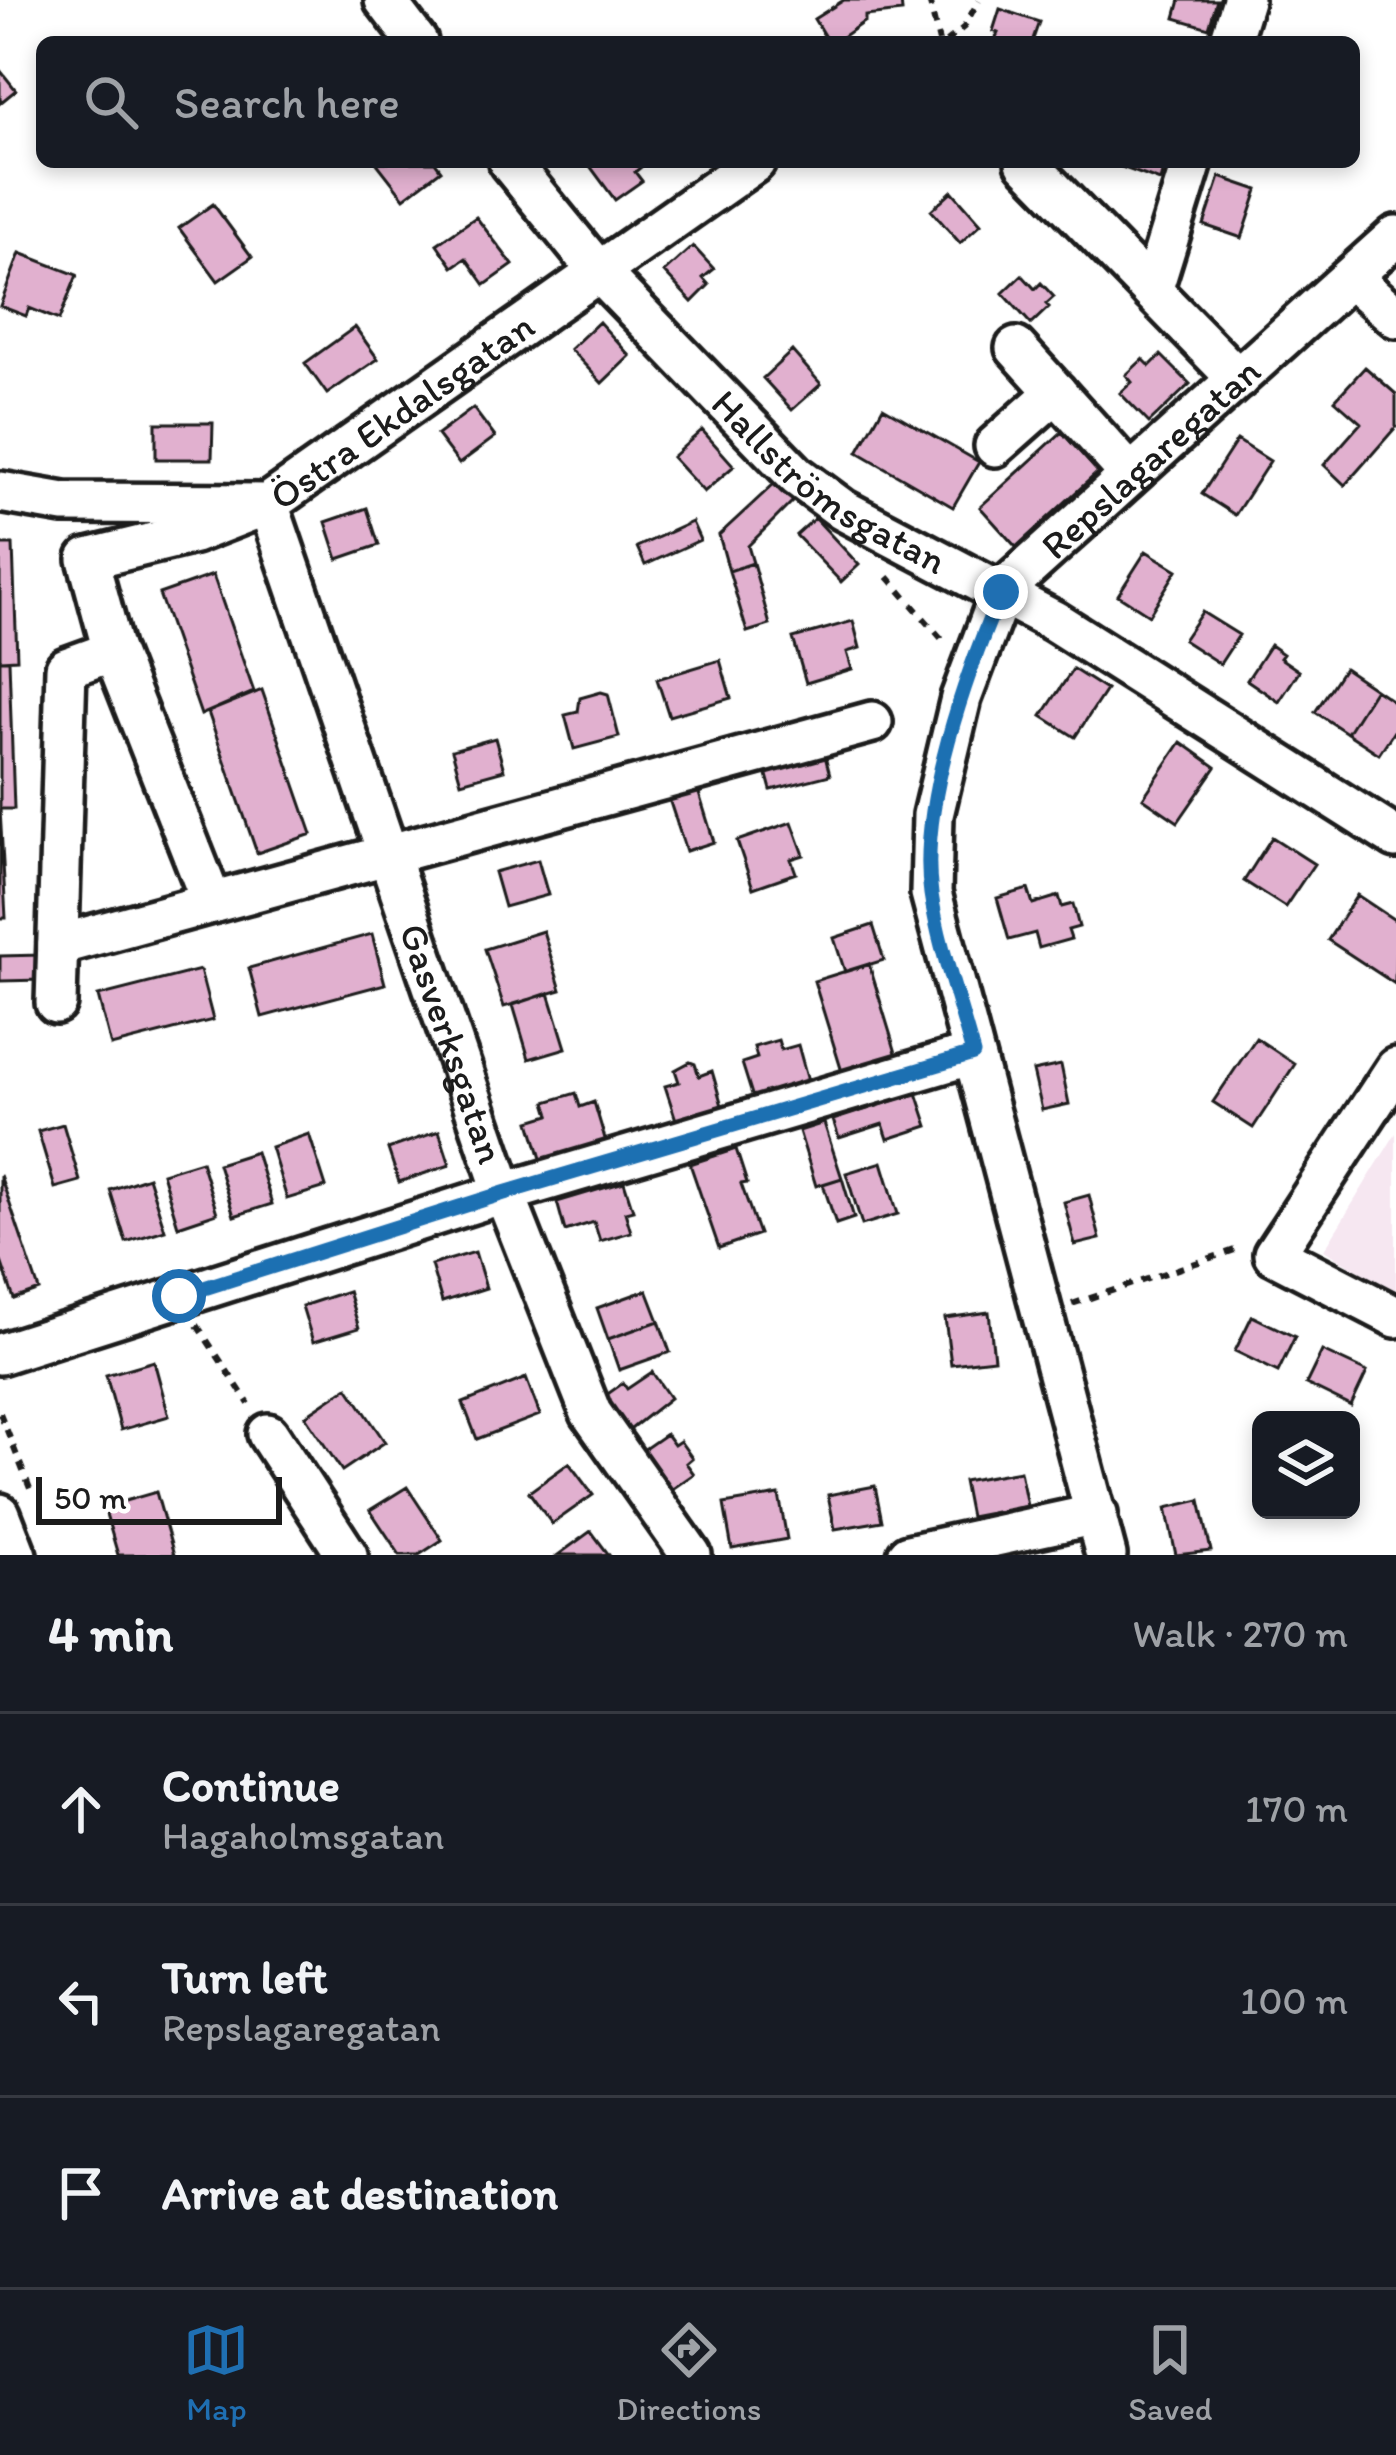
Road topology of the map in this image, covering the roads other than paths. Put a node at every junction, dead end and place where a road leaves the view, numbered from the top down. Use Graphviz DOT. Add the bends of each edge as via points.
graph roads {
  1 [pos="385,0"];
  2 [pos="1243,0"];
  3 [pos="412,36"];
  4 [pos="1231,36"];
  5 [pos="513,168"];
  6 [pos="745,168"];
  7 [pos="1032,168"];
  8 [pos="1190,168"];
  9 [pos="1396,236"];
  10 [pos="598,271"];
  11 [pos="1351,278"];
  12 [pos="1152,291"];
  13 [pos="1396,317"];
  14 [pos="1016,349"];
  15 [pos="1238,380"];
  16 [pos="1055,392"];
  17 [pos="995,446"];
  18 [pos="1130,474"];
  19 [pos="0,492"];
  20 [pos="268,503"];
  21 [pos="1001,592"];
  22 [pos="113,651"];
  23 [pos="872,722"];
  24 [pos="1396,838"];
  25 [pos="388,856"];
  26 [pos="212,903"];
  27 [pos="58,945"];
  28 [pos="56,1004"];
  29 [pos="973,1054"];
  30 [pos="1396,1068"];
  31 [pos="504,1193"];
  32 [pos="1396,1317"];
  33 [pos="0,1354"];
  34 [pos="268,1434"];
  35 [pos="0,1514"];
  36 [pos="1096,1514"];
  37 [pos="16,1555"];
  38 [pos="347,1555"];
  39 [pos="691,1555"];
  40 [pos="908,1555"];
  41 [pos="1106,1555"];
  1 -- 3 [label="street"];
  2 -- 4 [label="street"];
  5 -- 10 [label="street, Hallströmsgatan"];
  6 -- 10 [label="street, Östra Ekdalsgatan"];
  7 -- 12 [label="street"];
  8 -- 12 [label="street"];
  9 -- 11 [label="street, Repslagaregatan"];
  10 -- 20 [label="street, Östra Ekdalsgatan"];
  10 -- 21 [label="street, Hallströmsgatan" via="797,476 843,510"];
  11 -- 13 [label="street"];
  11 -- 15 [label="street, Repslagaregatan"];
  12 -- 15 [label="street"];
  14 -- 16 [label="street"];
  15 -- 18 [label="street, Repslagaregatan"];
  16 -- 17 [label="street"];
  16 -- 18 [label="street"];
  18 -- 21 [label="street, Repslagaregatan"];
  19 -- 20 [label="street, Östra Ekdalsgatan" via="64,502"];
  20 -- 22 [label="street" via="194,533 88,559"];
  20 -- 25 [label="street, Gasverksgatan"];
  21 -- 24 [label="street, Hallströmsgatan"];
  21 -- 29 [label="street, Repslagaregatan" via="961,698 930,859 931,893"];
  22 -- 26 [label="street"];
  22 -- 27 [label="street" via="66,668"];
  23 -- 25 [label="street"];
  25 -- 26 [label="street"];
  25 -- 31 [label="street, Gasverksgatan"];
  26 -- 27 [label="street"];
  27 -- 28 [label="street"];
  29 -- 31 [label="street"];
  29 -- 36 [label="street, Repslagaregatan"];
  30 -- 32 [label="street" via="1274,1254"];
  31 -- 33 [label="street"];
  31 -- 39 [label="street, Gasverksgatan" via="590,1412"];
  34 -- 38 [label="street"];
  35 -- 37 [label="street"];
  36 -- 40 [label="street"];
  36 -- 41 [label="street, Repslagaregatan"];
}
